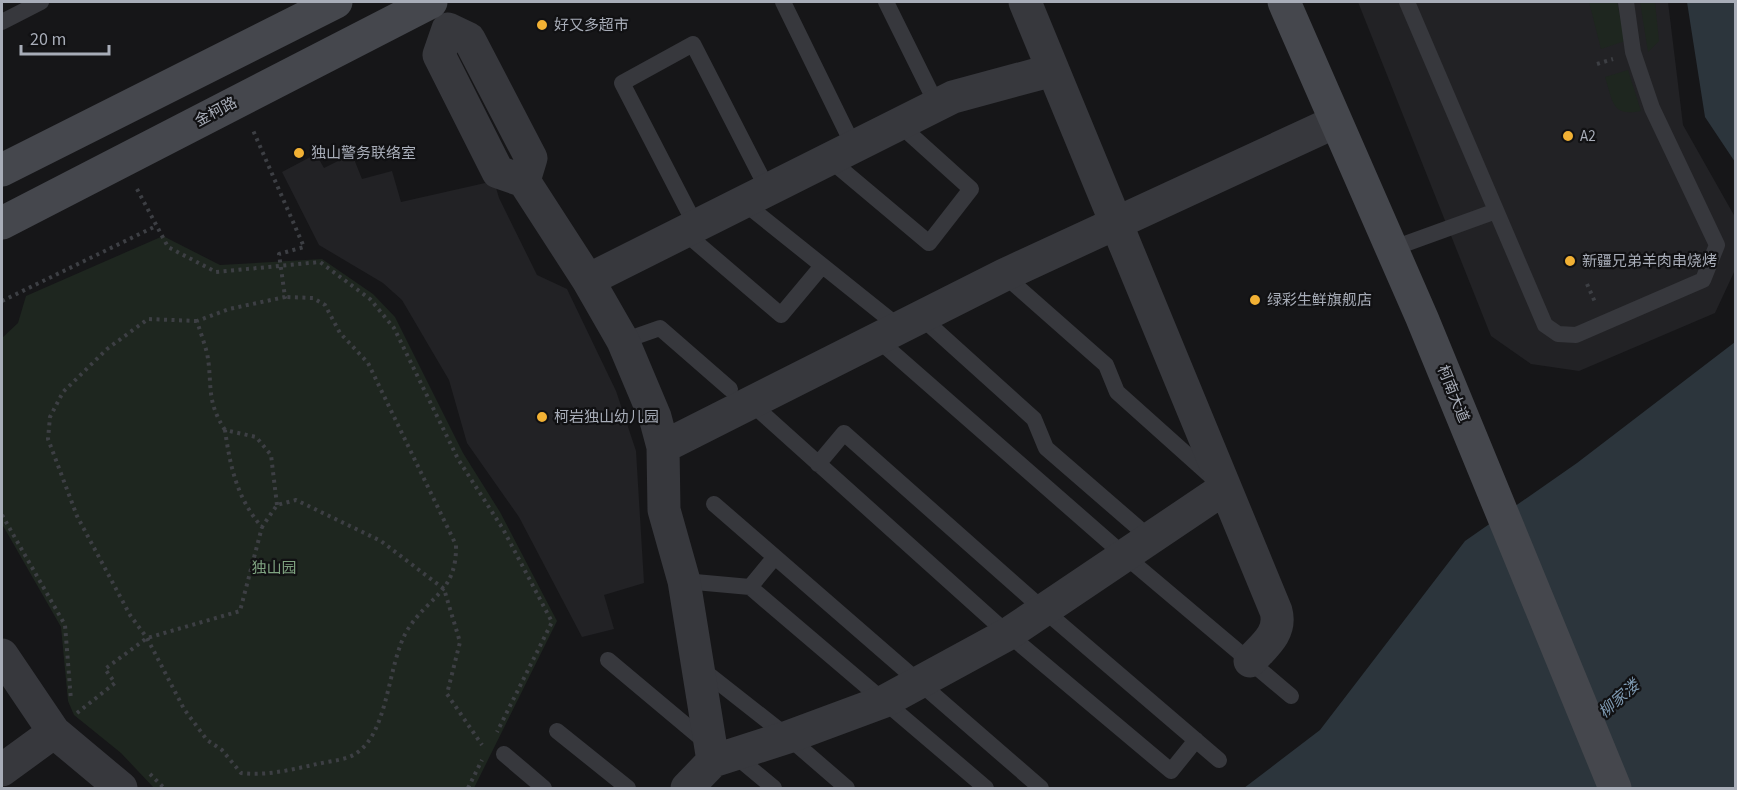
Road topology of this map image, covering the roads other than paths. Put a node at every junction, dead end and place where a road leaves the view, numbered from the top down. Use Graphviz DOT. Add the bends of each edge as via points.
graph roads {
  1 [pos="41,2"];
  2 [pos="336,2"];
  3 [pos="783,2"];
  4 [pos="886,2"];
  5 [pos="1025,2"];
  6 [pos="1284,2"];
  7 [pos="1407,2"];
  8 [pos="1626,2"];
  9 [pos="438,11"];
  10 [pos="2,22"];
  11 [pos="1053,70"];
  12 [pos="937,105"];
  13 [pos="1335,122"];
  14 [pos="900,125"];
  15 [pos="842,153"];
  16 [pos="2,170"];
  17 [pos="755,196"];
  18 [pos="1496,211"];
  19 [pos="1116,222"];
  20 [pos="2,223"];
  21 [pos="690,229"];
  22 [pos="1391,249"];
  23 [pos="822,266"];
  24 [pos="1004,276"];
  25 [pos="588,280"];
  26 [pos="899,328"];
  27 [pos="623,341"];
  28 [pos="740,396"];
  29 [pos="663,447"];
  30 [pos="818,464"];
  31 [pos="1225,488"];
  32 [pos="714,504"];
  33 [pos="1138,547"];
  34 [pos="774,558"];
  35 [pos="684,581"];
  36 [pos="750,587"];
  37 [pos="1045,611"];
  38 [pos="1008,634"];
  39 [pos="2,655"];
  40 [pos="608,660"];
  41 [pos="1250,661"];
  42 [pos="699,666"];
  43 [pos="919,684"];
  44 [pos="1291,696"];
  45 [pos="885,701"];
  46 [pos="67,721"];
  47 [pos="557,730"];
  48 [pos="788,737"];
  49 [pos="1196,740"];
  50 [pos="718,752"];
  51 [pos="504,754"];
  52 [pos="1219,760"];
  53 [pos="2,770"];
  54 [pos="121,789"];
  55 [pos="544,789"];
  56 [pos="628,789"];
  57 [pos="687,789"];
  58 [pos="774,789"];
  59 [pos="847,789"];
  60 [pos="986,789"];
  61 [pos="1041,789"];
  62 [pos="1616,789"];
  1 -- 10 [label="lane"];
  2 -- 16 [label="main road"];
  3 -- 15 [label="lane"];
  4 -- 12 [label="lane"];
  5 -- 11 [label="street"];
  6 -- 13 [label="main road, 柯南大道"];
  7 -- 18 [label="lane"];
  8 -- 18 [label="lane" via="1633,52 1652,108 1718,245 1703,280 1576,335 1558,334 1545,325"];
  9 -- 20 [label="main road, 金柯路" via="240,100"];
  9 -- 25 [label="street" via="439,55 498,172 524,181"];
  11 -- 12 [label="street"];
  11 -- 19 [label="street"];
  12 -- 14 [label="street"];
  13 -- 19 [label="street"];
  13 -- 22 [label="main road, 柯南大道"];
  14 -- 15 [label="street"];
  14 -- 15 [label="lane" via="971,189 929,243"];
  15 -- 17 [label="street"];
  17 -- 21 [label="street"];
  17 -- 21 [label="lane" via="693,44 622,83"];
  17 -- 23 [label="lane"];
  18 -- 22 [label="lane"];
  19 -- 24 [label="street"];
  19 -- 31 [label="street"];
  21 -- 23 [label="lane" via="780,315"];
  21 -- 25 [label="street"];
  22 -- 62 [label="main road, 柯南大道"];
  23 -- 26 [label="lane"];
  24 -- 26 [label="street"];
  24 -- 31 [label="lane" via="1106,365 1116,392"];
  25 -- 27 [label="street"];
  26 -- 28 [label="street"];
  26 -- 33 [label="lane"];
  26 -- 33 [label="lane" via="1034,419 1046,448"];
  27 -- 28 [label="lane" via="660,328"];
  27 -- 29 [label="street" via="655,417"];
  28 -- 29 [label="street"];
  28 -- 30 [label="lane"];
  29 -- 35 [label="street" via="664,510"];
  30 -- 37 [label="lane" via="844,433"];
  30 -- 38 [label="lane"];
  31 -- 33 [label="street"];
  31 -- 41 [label="street" via="1279,622 1276,633"];
  32 -- 34 [label="lane"];
  33 -- 37 [label="street"];
  33 -- 41 [label="lane"];
  34 -- 36 [label="lane"];
  34 -- 43 [label="lane"];
  35 -- 36 [label="lane"];
  35 -- 42 [label="street"];
  36 -- 45 [label="lane"];
  37 -- 38 [label="street"];
  37 -- 49 [label="lane"];
  38 -- 43 [label="street"];
  38 -- 49 [label="lane" via="1171,771"];
  39 -- 46 [label="street"];
  40 -- 50 [label="lane"];
  41 -- 44 [label="lane"];
  42 -- 48 [label="lane"];
  42 -- 50 [label="street"];
  43 -- 45 [label="street"];
  43 -- 61 [label="lane"];
  45 -- 48 [label="street"];
  45 -- 60 [label="lane"];
  46 -- 53 [label="street"];
  46 -- 54 [label="street"];
  47 -- 56 [label="lane"];
  48 -- 50 [label="street"];
  48 -- 59 [label="lane"];
  49 -- 52 [label="lane"];
  50 -- 57 [label="street"];
  50 -- 58 [label="lane"];
  51 -- 55 [label="lane"];
}
